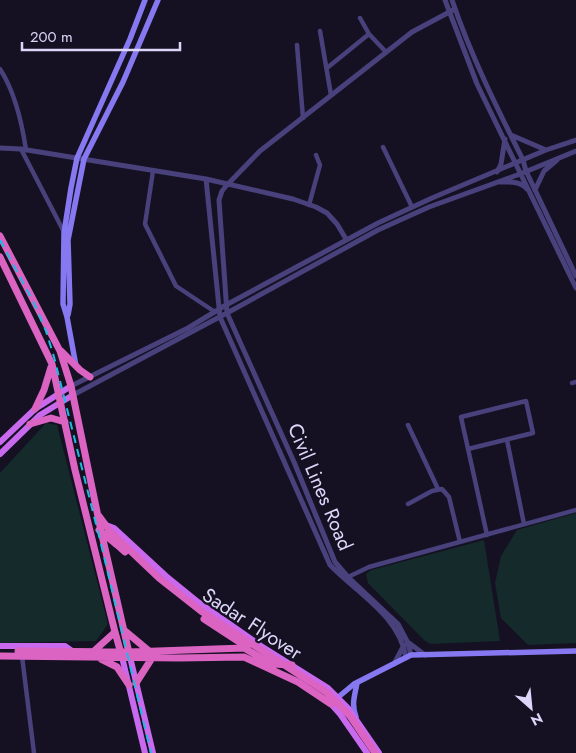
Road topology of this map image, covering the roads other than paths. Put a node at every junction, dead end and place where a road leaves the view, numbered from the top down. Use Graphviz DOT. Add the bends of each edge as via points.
graph roads {
  1 [pos="145,0"];
  2 [pos="158,0"];
  3 [pos="446,2"];
  4 [pos="453,4"];
  5 [pos="449,12"];
  6 [pos="360,18"];
  7 [pos="320,31"];
  8 [pos="370,34"];
  9 [pos="297,45"];
  10 [pos="386,52"];
  11 [pos="327,68"];
  12 [pos="0,69"];
  13 [pos="116,71"];
  14 [pos="125,77"];
  15 [pos="331,95"];
  16 [pos="303,118"];
  17 [pos="510,135"];
  18 [pos="505,138"];
  19 [pos="576,140"];
  20 [pos="383,147"];
  21 [pos="0,148"];
  22 [pos="23,150"];
  23 [pos="546,150"];
  24 [pos="576,151"];
  25 [pos="316,155"];
  26 [pos="561,156"];
  27 [pos="77,158"];
  28 [pos="84,159"];
  29 [pos="523,160"];
  30 [pos="515,164"];
  31 [pos="153,171"];
  32 [pos="526,171"];
  33 [pos="497,172"];
  34 [pos="520,174"];
  35 [pos="206,179"];
  36 [pos="494,183"];
  37 [pos="227,185"];
  38 [pos="533,191"];
  39 [pos="309,205"];
  40 [pos="412,207"];
  41 [pos="64,233"];
  42 [pos="0,236"];
  43 [pos="346,239"];
  44 [pos="68,240"];
  45 [pos="0,257"];
  46 [pos="573,275"];
  47 [pos="576,288"];
  48 [pos="226,304"];
  49 [pos="217,310"];
  50 [pos="227,313"];
  51 [pos="68,317"];
  52 [pos="220,317"];
  53 [pos="60,351"];
  54 [pos="52,364"];
  55 [pos="76,366"];
  56 [pos="90,377"];
  57 [pos="71,386"];
  58 [pos="58,392"];
  59 [pos="73,395"];
  60 [pos="60,403"];
  61 [pos="35,408"];
  62 [pos="64,422"];
  63 [pos="30,424"];
  64 [pos="408,425"];
  65 [pos="507,440"];
  66 [pos="0,442"];
  67 [pos="468,449"];
  68 [pos="0,454"];
  69 [pos="438,489"];
  70 [pos="408,504"];
  71 [pos="576,510"];
  72 [pos="524,524"];
  73 [pos="89,527"];
  74 [pos="103,528"];
  75 [pos="487,535"];
  76 [pos="118,542"];
  77 [pos="460,542"];
  78 [pos="348,577"];
  79 [pos="125,631"];
  80 [pos="115,632"];
  81 [pos="406,644"];
  82 [pos="0,646"];
  83 [pos="0,651"];
  84 [pos="72,651"];
  85 [pos="576,651"];
  86 [pos="232,652"];
  87 [pos="96,654"];
  88 [pos="126,654"];
  89 [pos="151,654"];
  90 [pos="425,655"];
  91 [pos="0,656"];
  92 [pos="22,656"];
  93 [pos="408,657"];
  94 [pos="394,664"];
  95 [pos="292,665"];
  96 [pos="357,683"];
  97 [pos="132,684"];
  98 [pos="338,697"];
  99 [pos="331,704"];
  100 [pos="358,720"];
  101 [pos="34,753"];
  102 [pos="145,753"];
  103 [pos="153,753"];
  104 [pos="367,753"];
  105 [pos="371,753"];
  106 [pos="375,753"];
  107 [pos="379,753"];
  1 -- 13 [label="main road"];
  2 -- 14 [label="main road"];
  3 -- 5 [label="street"];
  4 -- 5 [label="street"];
  4 -- 17 [label="street" via="485,84"];
  5 -- 10 [label="street" via="412,32"];
  5 -- 18 [label="street" via="477,84"];
  6 -- 8 [label="street"];
  7 -- 11 [label="street"];
  8 -- 10 [label="street"];
  8 -- 11 [label="street"];
  9 -- 16 [label="street"];
  10 -- 15 [label="street"];
  11 -- 15 [label="street"];
  12 -- 22 [label="street" via="8,82 23,132"];
  13 -- 14 [label="main road"];
  13 -- 27 [label="main road"];
  14 -- 28 [label="main road"];
  15 -- 16 [label="street"];
  16 -- 37 [label="street" via="260,152"];
  17 -- 23 [label="street"];
  17 -- 29 [label="street"];
  18 -- 30 [label="street"];
  18 -- 33 [label="street"];
  19 -- 23 [label="street"];
  20 -- 40 [label="street"];
  21 -- 22 [label="street"];
  22 -- 27 [label="street"];
  22 -- 41 [label="street"];
  23 -- 29 [label="street"];
  24 -- 26 [label="street"];
  25 -- 39 [label="street" via="320,165"];
  26 -- 32 [label="street"];
  26 -- 38 [label="street" via="544,171"];
  27 -- 28 [label="street"];
  27 -- 41 [label="main road"];
  28 -- 31 [label="street"];
  28 -- 44 [label="main road"];
  29 -- 30 [label="street"];
  29 -- 32 [label="street"];
  30 -- 33 [label="street"];
  30 -- 34 [label="street"];
  31 -- 35 [label="street"];
  31 -- 49 [label="street" via="145,224 176,286"];
  32 -- 34 [label="street"];
  32 -- 38 [label="street"];
  33 -- 40 [label="street"];
  34 -- 36 [label="street"];
  34 -- 38 [label="street"];
  35 -- 37 [label="street"];
  35 -- 49 [label="street"];
  36 -- 38 [label="street" via="513,182"];
  36 -- 50 [label="street" via="428,207 378,230"];
  37 -- 39 [label="street"];
  37 -- 48 [label="street, Civil Lines Road" via="220,200"];
  38 -- 46 [label="street"];
  39 -- 43 [label="street" via="333,218"];
  40 -- 43 [label="street"];
  41 -- 44 [label="street"];
  41 -- 51 [label="main road" via="63,304"];
  42 -- 53 [label="highway"];
  43 -- 48 [label="street"];
  44 -- 51 [label="main road"];
  45 -- 54 [label="highway"];
  46 -- 47 [label="street"];
  48 -- 49 [label="street"];
  48 -- 50 [label="street, Civil Lines Road"];
  49 -- 52 [label="street"];
  49 -- 56 [label="street"];
  50 -- 52 [label="street"];
  50 -- 78 [label="street, Civil Lines Road" via="335,562"];
  51 -- 55 [label="main road"];
  52 -- 59 [label="street"];
  52 -- 81 [label="street" via="330,565 372,603"];
  53 -- 55 [label="highway"];
  53 -- 57 [label="highway"];
  54 -- 58 [label="highway"];
  54 -- 61 [label="highway"];
  55 -- 56 [label="highway"];
  56 -- 57 [label="street"];
  57 -- 58 [label="main road"];
  57 -- 59 [label="highway"];
  58 -- 60 [label="highway"];
  58 -- 61 [label="main road"];
  59 -- 60 [label="main road"];
  59 -- 74 [label="highway"];
  60 -- 62 [label="highway"];
  60 -- 63 [label="main road"];
  61 -- 66 [label="main road"];
  62 -- 63 [label="highway" via="51,418"];
  62 -- 73 [label="highway"];
  63 -- 68 [label="main road"];
  64 -- 69 [label="street"];
  65 -- 67 [label="street"];
  65 -- 67 [label="street" via="534,434 526,401 461,417"];
  65 -- 72 [label="street"];
  67 -- 75 [label="street"];
  69 -- 70 [label="street"];
  69 -- 77 [label="street" via="442,489 448,498"];
  71 -- 72 [label="street"];
  72 -- 75 [label="street"];
  73 -- 74 [label="highway"];
  73 -- 80 [label="highway"];
  74 -- 76 [label="highway, Sadar Flyover"];
  74 -- 79 [label="highway"];
  74 -- 95 [label="main road" via="114,528 198,602"];
  75 -- 77 [label="street"];
  76 -- 105 [label="highway, Sadar Flyover, bridge" via="162,587 204,619 324,694 350,721"];
  76 -- 106 [label="highway, Sadar Flyover, bridge" via="201,611 326,692 350,716"];
  77 -- 78 [label="street" via="369,567"];
  78 -- 81 [label="street, Civil Lines Road" via="398,624"];
  79 -- 88 [label="highway"];
  79 -- 89 [label="highway"];
  80 -- 87 [label="highway"];
  80 -- 88 [label="highway"];
  81 -- 90 [label="street"];
  81 -- 93 [label="street"];
  81 -- 94 [label="street"];
  82 -- 84 [label="main road" via="65,646"];
  83 -- 84 [label="highway"];
  84 -- 87 [label="highway"];
  85 -- 90 [label="main road"];
  86 -- 89 [label="highway"];
  86 -- 95 [label="highway" via="244,648 272,664"];
  86 -- 99 [label="highway" via="310,689"];
  87 -- 88 [label="highway"];
  87 -- 92 [label="highway"];
  87 -- 97 [label="highway" via="117,667"];
  88 -- 89 [label="highway"];
  88 -- 97 [label="main road"];
  89 -- 97 [label="highway"];
  90 -- 93 [label="main road"];
  91 -- 92 [label="highway"];
  92 -- 101 [label="street"];
  93 -- 94 [label="main road"];
  94 -- 96 [label="main road"];
  95 -- 98 [label="main road"];
  96 -- 98 [label="main road"];
  96 -- 100 [label="main road" via="353,709"];
  97 -- 102 [label="main road"];
  97 -- 103 [label="main road"];
  98 -- 99 [label="main road"];
  98 -- 100 [label="main road"];
  99 -- 104 [label="main road"];
  100 -- 107 [label="main road"];
}
